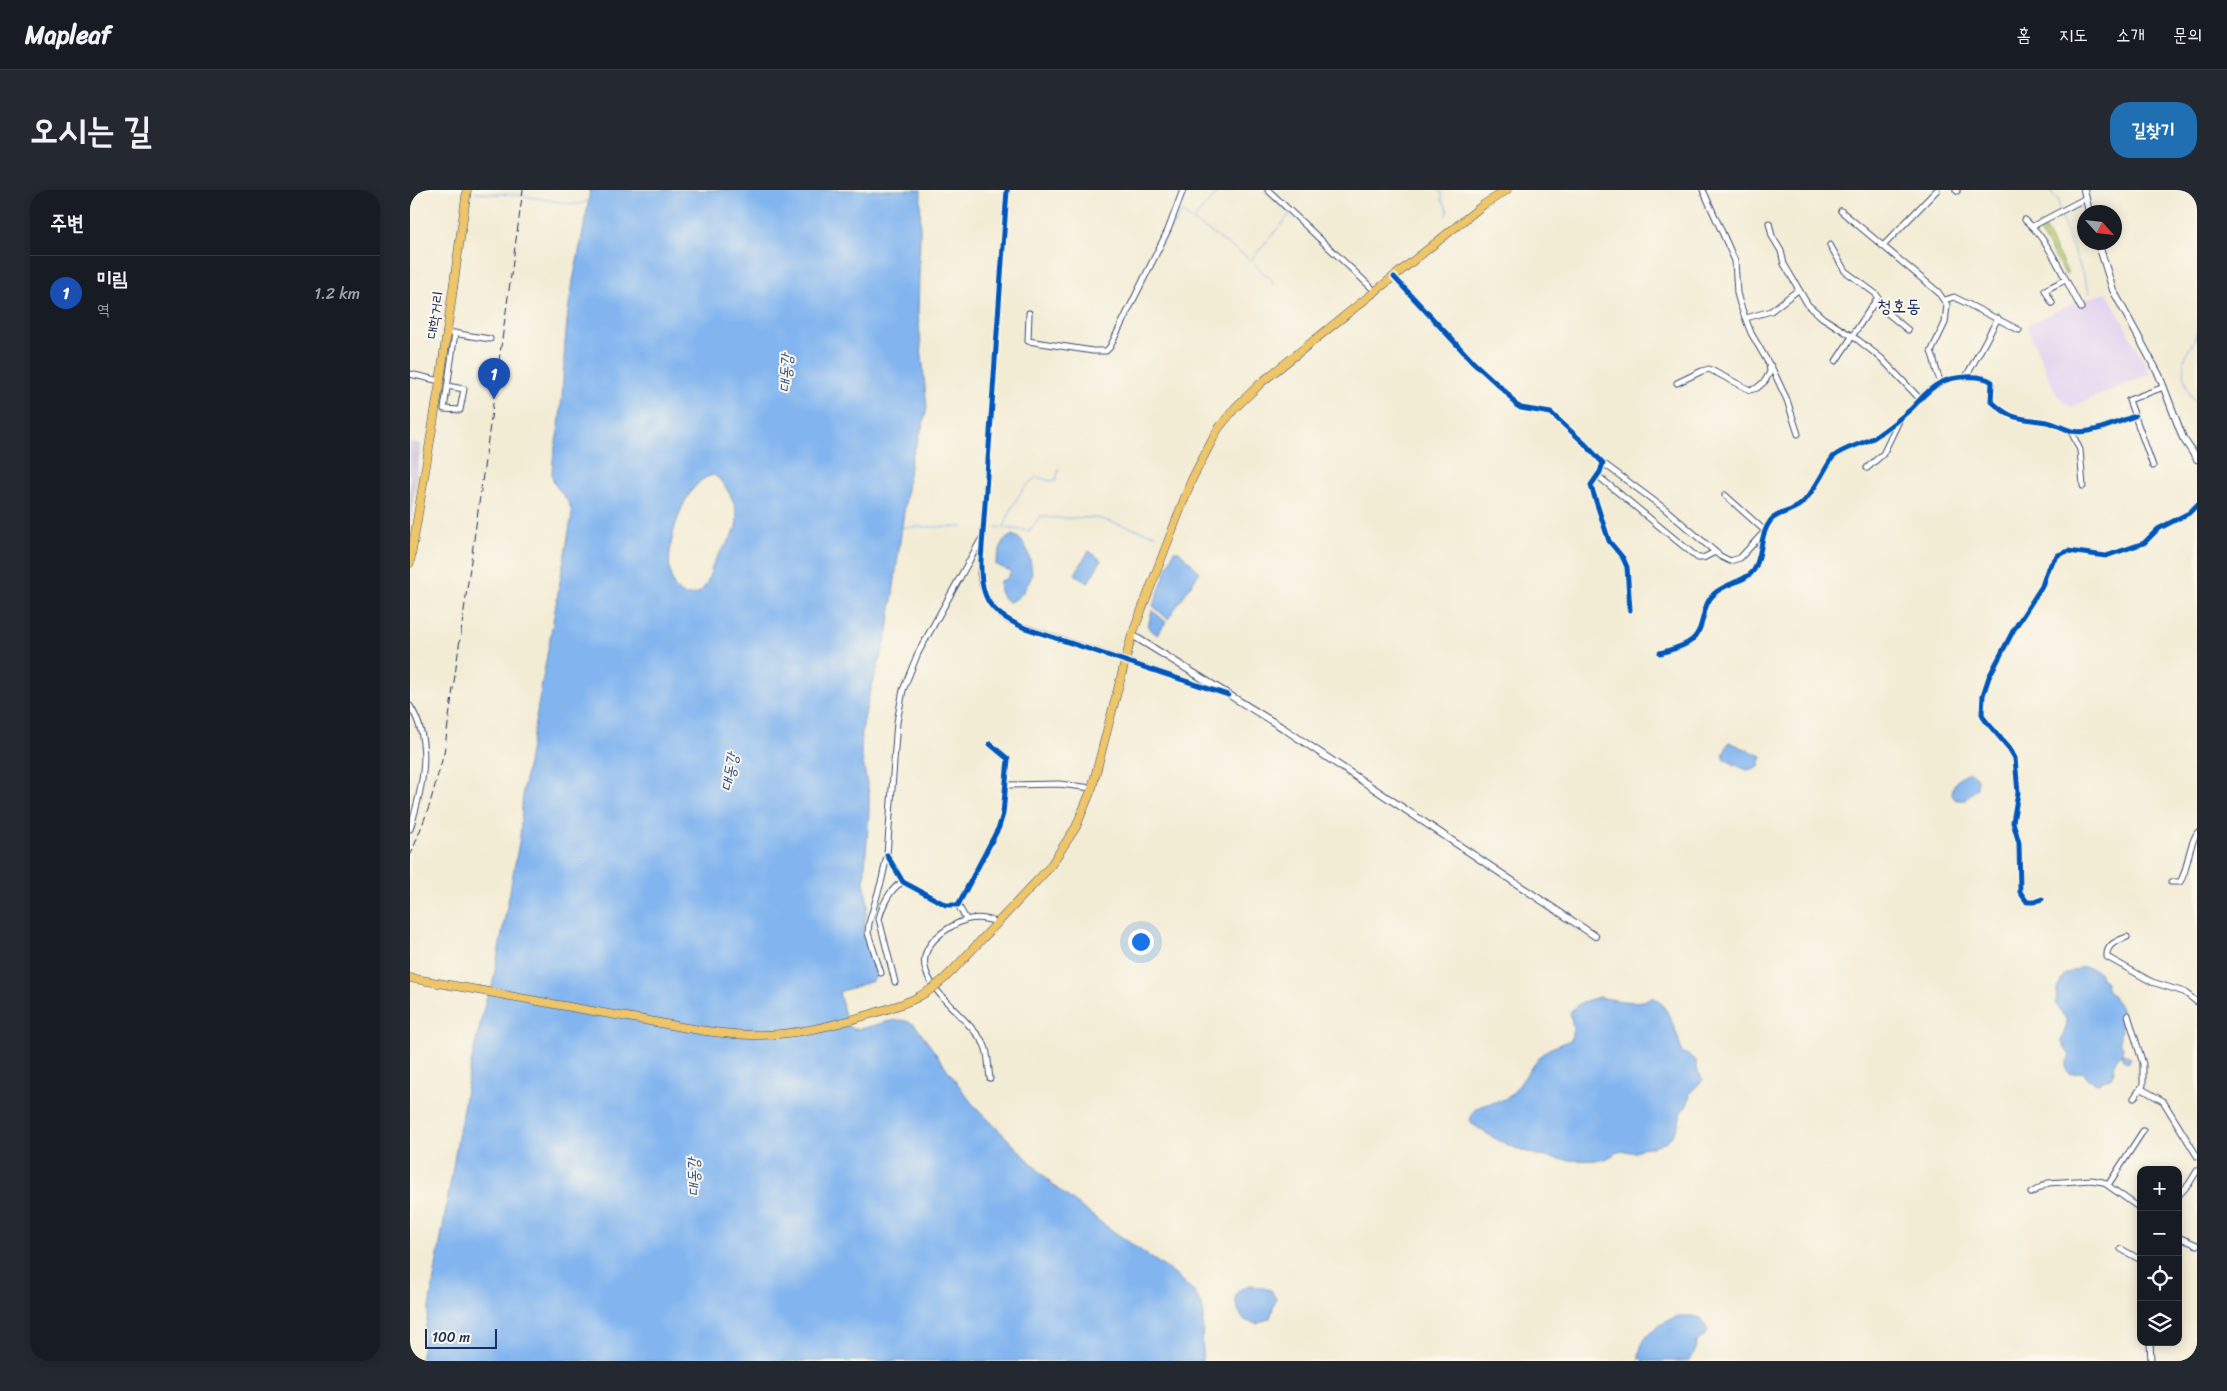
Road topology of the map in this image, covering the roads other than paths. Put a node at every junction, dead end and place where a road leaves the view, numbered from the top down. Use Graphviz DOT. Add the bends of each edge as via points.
graph roads {
  1 [pos="467,190"];
  2 [pos="1007,190"];
  3 [pos="1183,190"];
  4 [pos="1268,190"];
  5 [pos="1508,190"];
  6 [pos="1703,190"];
  7 [pos="1937,190"];
  8 [pos="2084,190"];
  9 [pos="2086,198"];
  10 [pos="2088,205"];
  11 [pos="1841,211"];
  12 [pos="2025,220"];
  13 [pos="1769,223"];
  14 [pos="2033,226"];
  15 [pos="1830,245"];
  16 [pos="1883,246"];
  17 [pos="2100,250"];
  18 [pos="1394,277"];
  19 [pos="2065,280"];
  20 [pos="1798,290"];
  21 [pos="1376,292"];
  22 [pos="1945,300"];
  23 [pos="2052,302"];
  24 [pos="1875,303"];
  25 [pos="2081,308"];
  26 [pos="1029,313"];
  27 [pos="1746,318"];
  28 [pos="1998,318"];
  29 [pos="1908,330"];
  30 [pos="2019,330"];
  31 [pos="446,332"];
  32 [pos="455,333"];
  33 [pos="1852,336"];
  34 [pos="490,339"];
  35 [pos="1836,361"];
  36 [pos="1769,364"];
  37 [pos="410,374"];
  38 [pos="1966,377"];
  39 [pos="440,381"];
  40 [pos="1941,382"];
  41 [pos="1677,383"];
  42 [pos="447,386"];
  43 [pos="2164,387"];
  44 [pos="1920,398"];
  45 [pos="2135,416"];
  46 [pos="1899,420"];
  47 [pos="2071,430"];
  48 [pos="1798,434"];
  49 [pos="2197,459"];
  50 [pos="1602,463"];
  51 [pos="2153,466"];
  52 [pos="1867,468"];
  53 [pos="1598,476"];
  54 [pos="2083,486"];
  55 [pos="1724,495"];
  56 [pos="2197,504"];
  57 [pos="1765,531"];
  58 [pos="984,536"];
  59 [pos="1715,552"];
  60 [pos="410,563"];
  61 [pos="1630,610"];
  62 [pos="1132,635"];
  63 [pos="1660,653"];
  64 [pos="1228,695"];
  65 [pos="410,706"];
  66 [pos="990,744"];
  67 [pos="1006,785"];
  68 [pos="1092,788"];
  69 [pos="410,830"];
  70 [pos="2197,833"];
  71 [pos="887,855"];
  72 [pos="903,882"];
  73 [pos="2171,882"];
  74 [pos="2042,898"];
  75 [pos="958,905"];
  76 [pos="966,919"];
  77 [pos="996,922"];
  78 [pos="1595,936"];
  79 [pos="2127,937"];
  80 [pos="2122,966"];
  81 [pos="881,973"];
  82 [pos="2118,973"];
  83 [pos="410,978"];
  84 [pos="895,982"];
  85 [pos="2197,1002"];
  86 [pos="2128,1015"];
  87 [pos="990,1078"];
  88 [pos="2142,1089"];
  89 [pos="2134,1098"];
  90 [pos="2143,1131"];
  91 [pos="2197,1156"];
  92 [pos="2197,1171"];
  93 [pos="2108,1185"];
  94 [pos="2182,1192"];
  95 [pos="2031,1193"];
  96 [pos="2137,1206"];
  97 [pos="2182,1239"];
  98 [pos="2197,1246"];
  99 [pos="2121,1249"];
  100 [pos="2137,1258"];
  101 [pos="2150,1346"];
  102 [pos="2151,1361"];
  1 -- 31 [label="main road, 대학거리"];
  2 -- 58 [label="street"];
  3 -- 26 [label="street" via="1168,230 1106,351 1028,341"];
  4 -- 21 [label="street"];
  5 -- 18 [label="main road" via="1483,205"];
  6 -- 27 [label="street" via="1735,260 1737,293"];
  7 -- 16 [label="street"];
  8 -- 9 [label="street"];
  9 -- 10 [label="street"];
  9 -- 14 [label="street"];
  11 -- 16 [label="street"];
  12 -- 14 [label="street"];
  13 -- 20 [label="street" via="1784,264"];
  14 -- 19 [label="street"];
  15 -- 24 [label="street" via="1845,271 1876,294"];
  16 -- 22 [label="street"];
  17 -- 43 [label="street" via="2113,290"];
  18 -- 21 [label="main road"];
  18 -- 50 [label="street" via="1516,405 1551,413"];
  19 -- 23 [label="street" via="2045,290"];
  19 -- 25 [label="street"];
  20 -- 27 [label="street" via="1771,311"];
  20 -- 33 [label="street" via="1814,312"];
  21 -- 62 [label="main road" via="1262,382 1218,429 1192,479"];
  22 -- 28 [label="street" via="1954,297"];
  22 -- 40 [label="street" via="1948,313 1931,352 1935,372"];
  24 -- 29 [label="street"];
  24 -- 33 [label="street"];
  27 -- 36 [label="street" via="1754,341"];
  28 -- 30 [label="street"];
  28 -- 38 [label="street"];
  31 -- 32 [label="street"];
  31 -- 39 [label="main road, 대학거리"];
  32 -- 34 [label="street"];
  32 -- 42 [label="street"];
  33 -- 35 [label="street"];
  33 -- 44 [label="street" via="1880,358"];
  36 -- 41 [label="street" via="1770,372 1765,381 1750,390 1709,369"];
  36 -- 48 [label="street" via="1788,400"];
  37 -- 39 [label="street"];
  38 -- 40 [label="street"];
  38 -- 47 [label="street" via="1981,377 1992,382 1991,401 2005,414"];
  39 -- 60 [label="main road, 대학거리"];
  40 -- 44 [label="street"];
  42 -- 42 [label="street" via="444,408 460,410 464,389"];
  43 -- 45 [label="street" via="2129,400"];
  43 -- 49 [label="street" via="2183,438"];
  44 -- 46 [label="street"];
  45 -- 47 [label="street" via="2100,429"];
  45 -- 51 [label="street"];
  46 -- 52 [label="street" via="1883,454"];
  46 -- 57 [label="street" via="1863,443 1839,452 1802,503 1792,511 1773,518"];
  47 -- 54 [label="street" via="2080,450"];
  50 -- 53 [label="street"];
  50 -- 59 [label="street" via="1665,509"];
  53 -- 59 [label="street" via="1698,558"];
  53 -- 61 [label="street" via="1591,485 1609,541 1627,567"];
  55 -- 57 [label="street"];
  56 -- 74 [label="street" via="2189,513 2158,530 2144,542 2106,556 2068,551 2058,555 1989,677 1983,695 1982,714 2009,748 2017,766 2018,793 2013,822 2019,843 2020,892 2027,902"];
  57 -- 59 [label="street" via="1740,558 1726,560"];
  57 -- 63 [label="street" via="1751,574 1723,586 1712,595 1704,610 1699,632 1692,641"];
  58 -- 64 [label="street, bridge" via="980,574 984,596 996,613 1006,620"];
  58 -- 71 [label="street" via="918,653 903,690 897,722"];
  62 -- 64 [label="street"];
  62 -- 68 [label="main road"];
  64 -- 78 [label="street" via="1356,775"];
  65 -- 69 [label="street" via="418,720 424,758"];
  66 -- 67 [label="street" via="1008,759"];
  67 -- 68 [label="street" via="1059,784"];
  67 -- 75 [label="street" via="999,827"];
  68 -- 77 [label="main road" via="1086,808 1049,868"];
  70 -- 73 [label="street" via="2183,878 2180,882"];
  71 -- 72 [label="street"];
  71 -- 81 [label="street" via="868,933"];
  72 -- 75 [label="street" via="946,905"];
  72 -- 84 [label="street" via="889,896 879,919"];
  75 -- 76 [label="street"];
  76 -- 77 [label="street" via="986,918"];
  76 -- 87 [label="street" via="932,942 927,951 927,975 937,992 984,1045"];
  77 -- 83 [label="main road, bridge" via="953,970 917,999 805,1031 752,1035 695,1029"];
  79 -- 80 [label="street" via="2114,942 2106,952 2106,957"];
  80 -- 82 [label="street"];
  80 -- 85 [label="street" via="2152,982 2184,992"];
  86 -- 88 [label="street" via="2143,1064"];
  88 -- 89 [label="street"];
  88 -- 91 [label="street" via="2163,1101"];
  90 -- 93 [label="street"];
  92 -- 94 [label="street"];
  93 -- 95 [label="street" via="2091,1180 2065,1180 2048,1183"];
  93 -- 96 [label="street"];
  97 -- 98 [label="street"];
  99 -- 100 [label="street"];
  101 -- 102 [label="street"];
}
